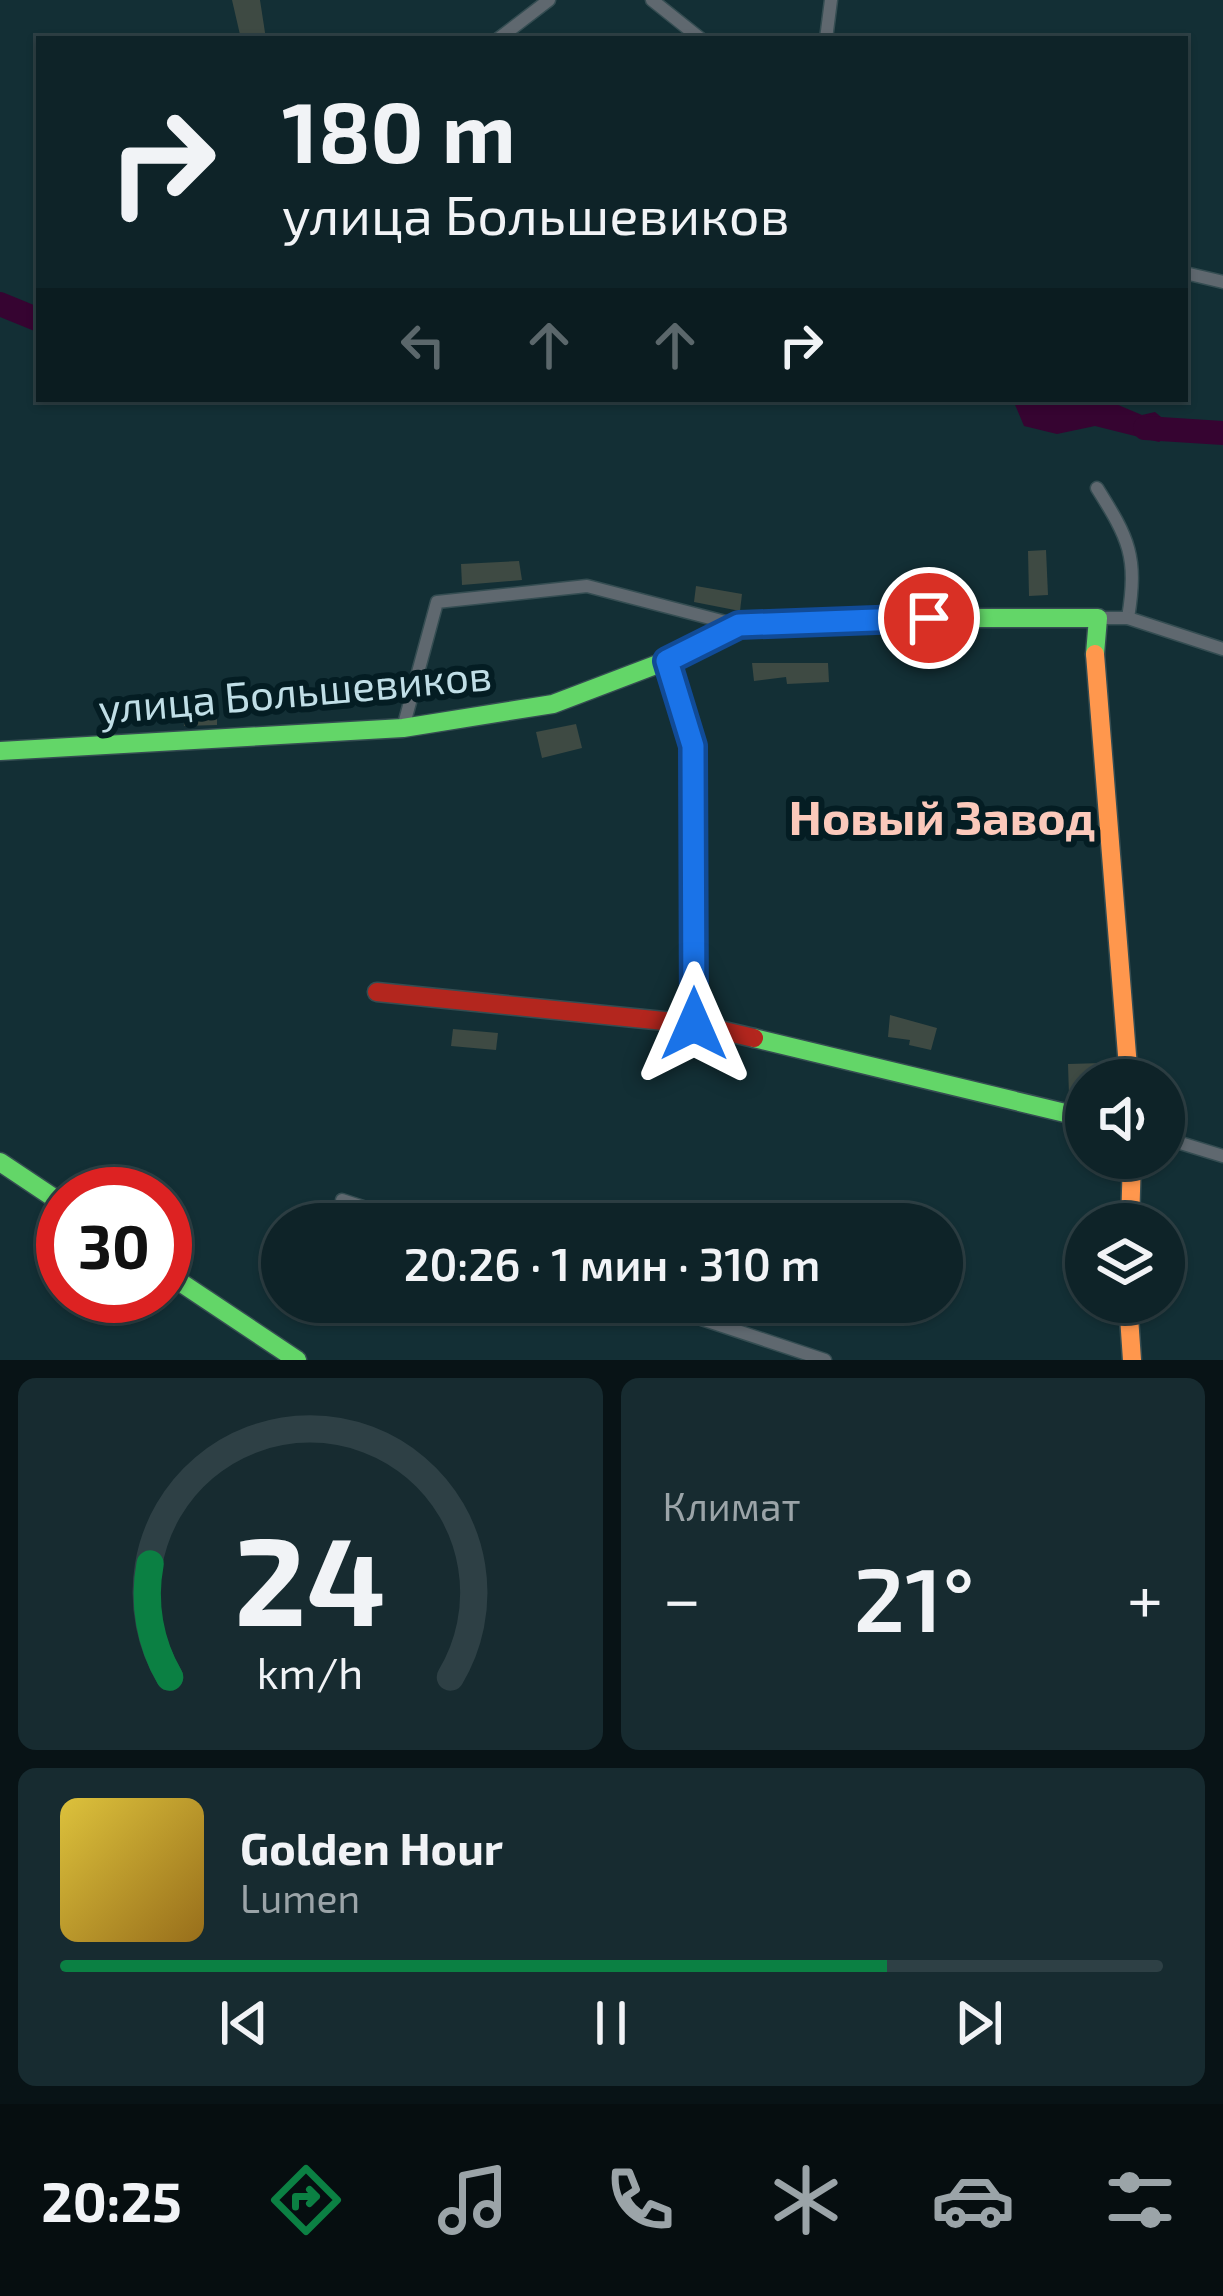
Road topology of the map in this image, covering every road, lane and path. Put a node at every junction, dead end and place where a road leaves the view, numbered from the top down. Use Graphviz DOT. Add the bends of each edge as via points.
graph roads {
  1 [pos="549,0"];
  2 [pos="652,0"];
  3 [pos="830,0"];
  4 [pos="503,36"];
  5 [pos="697,36"];
  6 [pos="826,36"];
  7 [pos="1188,274"];
  8 [pos="1223,282"];
  9 [pos="1097,488"];
  10 [pos="1128,617"];
  11 [pos="1099,618"];
  12 [pos="739,625"];
  13 [pos="1223,649"];
  14 [pos="667,661"];
  15 [pos="403,728"];
  16 [pos="0,751"];
  17 [pos="377,992"];
  18 [pos="694,1024"];
  19 [pos="1127,1059"];
  20 [pos="1065,1113"];
  21 [pos="1185,1144"];
  22 [pos="1223,1156"];
  23 [pos="0,1162"];
  24 [pos="36,1186"];
  25 [pos="342,1200"];
  26 [pos="351,1203"];
  27 [pos="192,1290"];
  28 [pos="713,1323"];
  29 [pos="1129,1323"];
  30 [pos="297,1360"];
  31 [pos="825,1360"];
  32 [pos="1132,1360"];
  1 -- 4 [label="street"];
  2 -- 5 [label="street"];
  3 -- 6 [label="street"];
  7 -- 8 [label="street"];
  9 -- 10 [label="street" via="1129,538 1135,573"];
  10 -- 11 [label="street, улица Большевиков"];
  10 -- 13 [label="street, улица Большевиков"];
  11 -- 12 [label="street, улица Большевиков"];
  11 -- 19 [label="street" via="1094,662"];
  12 -- 14 [label="street, улица Большевиков"];
  12 -- 15 [label="street" via="587,586 437,602"];
  14 -- 15 [label="street, улица Большевиков" via="554,704"];
  14 -- 18 [label="street" via="693,746"];
  15 -- 16 [label="street, улица Большевиков"];
  17 -- 18 [label="street"];
  18 -- 20 [label="street"];
  21 -- 22 [label="street"];
  23 -- 24 [label="street"];
  25 -- 26 [label="street"];
  27 -- 30 [label="street"];
  28 -- 31 [label="street"];
  29 -- 32 [label="street"];
}
